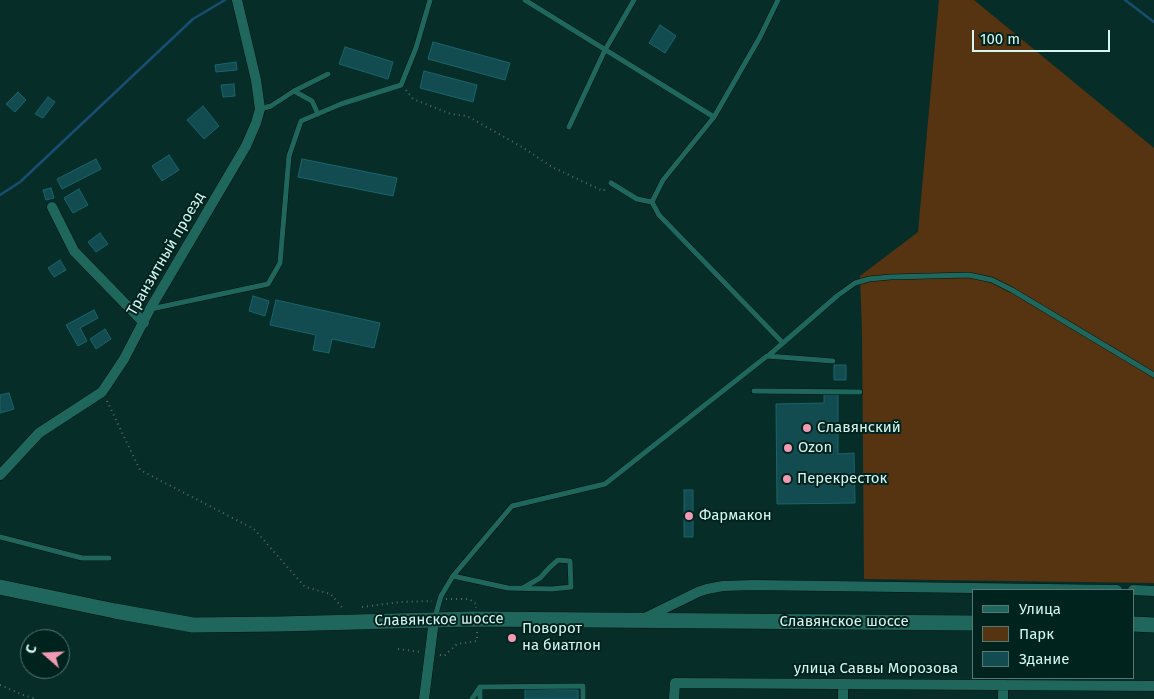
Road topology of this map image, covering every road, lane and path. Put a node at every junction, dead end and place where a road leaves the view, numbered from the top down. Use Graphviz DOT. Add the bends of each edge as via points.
graph roads {
  1 [pos="237,0"];
  2 [pos="430,0"];
  3 [pos="525,0"];
  4 [pos="634,0"];
  5 [pos="778,0"];
  6 [pos="605,50"];
  7 [pos="328,74"];
  8 [pos="401,85"];
  9 [pos="294,91"];
  10 [pos="260,109"];
  11 [pos="318,114"];
  12 [pos="714,117"];
  13 [pos="569,127"];
  14 [pos="612,183"];
  15 [pos="652,202"];
  16 [pos="52,207"];
  17 [pos="150,309"];
  18 [pos="144,323"];
  19 [pos="783,343"];
  20 [pos="767,356"];
  21 [pos="833,361"];
  22 [pos="1154,375"];
  23 [pos="754,390"];
  24 [pos="102,392"];
  25 [pos="860,392"];
  26 [pos="0,476"];
  27 [pos="0,537"];
  28 [pos="109,558"];
  29 [pos="453,576"];
  30 [pos="0,586"];
  31 [pos="523,588"];
  32 [pos="1044,589"];
  33 [pos="1134,590"];
  34 [pos="1154,591"];
  35 [pos="401,602"];
  36 [pos="362,607"];
  37 [pos="644,619"];
  38 [pos="434,620"];
  39 [pos="353,622"];
  40 [pos="972,623"];
  41 [pos="1134,624"];
  42 [pos="1154,625"];
  43 [pos="843,684"];
  44 [pos="0,685"];
  45 [pos="1003,685"];
  46 [pos="1154,686"];
  47 [pos="480,687"];
  48 [pos="38,699"];
  49 [pos="424,699"];
  50 [pos="472,699"];
  51 [pos="480,699"];
  52 [pos="583,699"];
  53 [pos="674,699"];
  54 [pos="843,699"];
  55 [pos="1003,699"];
  1 -- 10 [label="street, Транзитный проезд"];
  2 -- 8 [label="lane"];
  3 -- 6 [label="lane"];
  4 -- 6 [label="lane"];
  5 -- 12 [label="lane"];
  6 -- 12 [label="lane"];
  6 -- 13 [label="lane"];
  7 -- 9 [label="lane"];
  8 -- 11 [label="lane"];
  8 -- 14 [label="path" via="413,99 451,114 467,116 582,181 603,190"];
  9 -- 10 [label="lane"];
  9 -- 11 [label="lane" via="312,101"];
  10 -- 17 [label="street, Транзитный проезд" via="246,146"];
  11 -- 17 [label="lane" via="301,121 289,156 280,263 268,284"];
  12 -- 15 [label="lane" via="663,180"];
  14 -- 15 [label="lane" via="637,198"];
  15 -- 19 [label="lane" via="659,215"];
  16 -- 18 [label="street" via="74,251"];
  17 -- 18 [label="street, Транзитный проезд"];
  18 -- 24 [label="street, Транзитный проезд"];
  19 -- 20 [label="lane"];
  19 -- 22 [label="lane" via="855,283 890,277 969,275 992,280 1012,290"];
  20 -- 21 [label="lane"];
  20 -- 29 [label="lane" via="605,484 512,506"];
  23 -- 25 [label="lane"];
  24 -- 26 [label="street, Транзитный проезд" via="39,432"];
  24 -- 39 [label="path" via="140,470 254,529 305,587 331,594"];
  27 -- 28 [label="lane" via="82,558"];
  29 -- 31 [label="lane" via="508,588"];
  29 -- 38 [label="lane" via="441,596"];
  30 -- 39 [label="main road, Славянское шоссе" via="193,625"];
  31 -- 31 [label="lane" via="571,587 570,561 558,560 540,578"];
  32 -- 37 [label="street" via="723,586 707,588"];
  33 -- 34 [label="street"];
  35 -- 36 [label="path"];
  37 -- 38 [label="main road, Славянское шоссе"];
  37 -- 40 [label="main road, Славянское шоссе"];
  38 -- 39 [label="main road, Славянское шоссе"];
  38 -- 49 [label="street"];
  41 -- 42 [label="main road"];
  43 -- 45 [label="street, улица Саввы Морозова"];
  43 -- 53 [label="street, улица Саввы Морозова" via="674,683"];
  43 -- 54 [label="street"];
  44 -- 48 [label="path"];
  45 -- 46 [label="street, улица Саввы Морозова"];
  45 -- 55 [label="street"];
  47 -- 50 [label="lane"];
  47 -- 51 [label="lane"];
  47 -- 52 [label="lane" via="583,686"];
}
